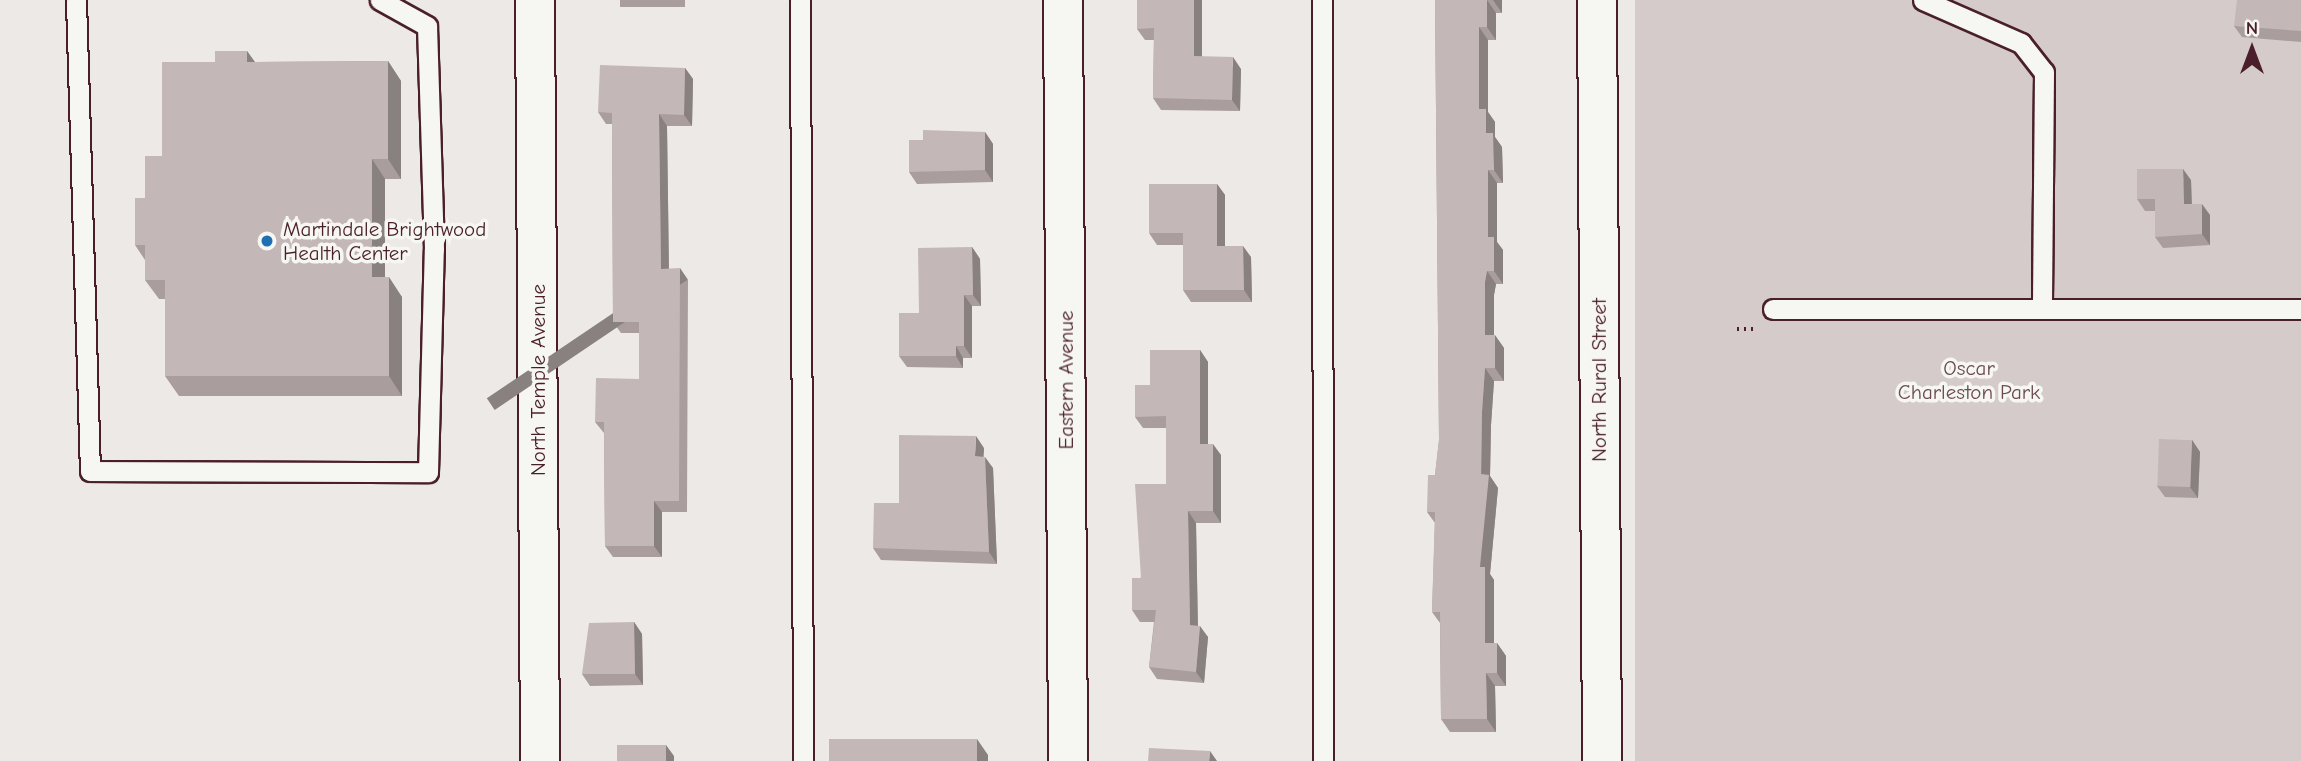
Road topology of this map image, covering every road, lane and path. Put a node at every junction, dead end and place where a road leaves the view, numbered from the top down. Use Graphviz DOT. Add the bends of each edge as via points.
graph roads {
  1 [pos="76,0"];
  2 [pos="380,0"];
  3 [pos="535,0"];
  4 [pos="800,0"];
  5 [pos="1063,0"];
  6 [pos="1322,0"];
  7 [pos="1597,0"];
  8 [pos="1923,0"];
  9 [pos="1773,309"];
  10 [pos="2042,309"];
  11 [pos="2301,309"];
  12 [pos="540,761"];
  13 [pos="803,761"];
  14 [pos="1068,761"];
  15 [pos="1324,761"];
  16 [pos="1602,761"];
  1 -- 2 [label="lane" via="90,471 428,472 434,249 427,26"];
  3 -- 12 [label="street, North Temple Avenue"];
  4 -- 13 [label="lane"];
  5 -- 14 [label="street, Eastern Avenue"];
  6 -- 15 [label="lane"];
  7 -- 16 [label="street, North Rural Street"];
  8 -- 10 [label="lane" via="2021,43 2044,72"];
  9 -- 10 [label="lane"];
  10 -- 11 [label="lane"];
}
